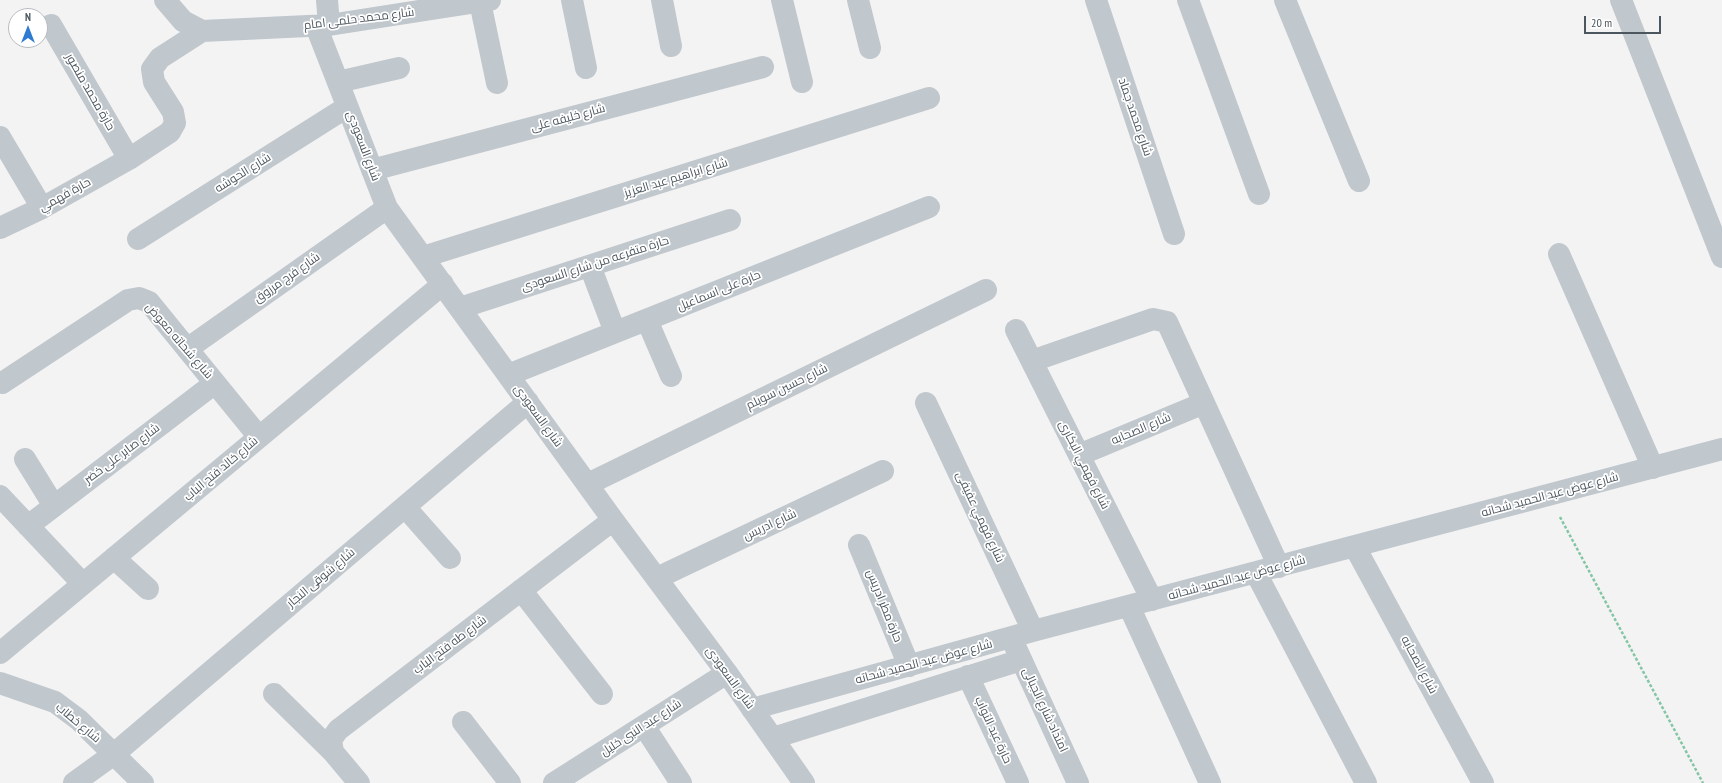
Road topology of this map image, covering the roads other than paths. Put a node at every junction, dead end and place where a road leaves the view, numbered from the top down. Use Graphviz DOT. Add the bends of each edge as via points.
graph roads {
  1 [pos="164,0"];
  2 [pos="327,0"];
  3 [pos="572,0"];
  4 [pos="662,0"];
  5 [pos="782,0"];
  6 [pos="858,0"];
  7 [pos="1096,0"];
  8 [pos="1188,0"];
  9 [pos="1285,0"];
  10 [pos="1621,0"];
  11 [pos="485,1"];
  12 [pos="51,25"];
  13 [pos="322,26"];
  14 [pos="202,31"];
  15 [pos="671,46"];
  16 [pos="870,48"];
  17 [pos="763,67"];
  18 [pos="399,68"];
  19 [pos="586,68"];
  20 [pos="338,82"];
  21 [pos="802,82"];
  22 [pos="497,83"];
  23 [pos="929,98"];
  24 [pos="347,107"];
  25 [pos="0,137"];
  26 [pos="129,159"];
  27 [pos="372,170"];
  28 [pos="1359,181"];
  29 [pos="1259,194"];
  30 [pos="929,207"];
  31 [pos="42,208"];
  32 [pos="387,208"];
  33 [pos="730,220"];
  34 [pos="0,228"];
  35 [pos="1174,234"];
  36 [pos="138,239"];
  37 [pos="1559,254"];
  38 [pos="1722,256"];
  39 [pos="423,257"];
  40 [pos="590,266"];
  41 [pos="443,284"];
  42 [pos="986,290"];
  43 [pos="460,308"];
  44 [pos="647,320"];
  45 [pos="1016,330"];
  46 [pos="615,332"];
  47 [pos="187,349"];
  48 [pos="1032,361"];
  49 [pos="508,375"];
  50 [pos="671,376"];
  51 [pos="2,383"];
  52 [pos="215,383"];
  53 [pos="528,402"];
  54 [pos="1204,402"];
  55 [pos="926,403"];
  56 [pos="259,437"];
  57 [pos="1722,449"];
  58 [pos="1079,455"];
  59 [pos="25,459"];
  60 [pos="1653,468"];
  61 [pos="883,471"];
  62 [pos="588,484"];
  63 [pos="0,496"];
  64 [pos="54,506"];
  65 [pos="405,506"];
  66 [pos="613,520"];
  67 [pos="28,526"];
  68 [pos="859,546"];
  69 [pos="1355,547"];
  70 [pos="114,558"];
  71 [pos="450,558"];
  72 [pos="1279,567"];
  73 [pos="1256,573"];
  74 [pos="657,578"];
  75 [pos="83,584"];
  76 [pos="148,589"];
  77 [pos="521,590"];
  78 [pos="1152,600"];
  79 [pos="1129,606"];
  80 [pos="1033,632"];
  81 [pos="1011,638"];
  82 [pos="0,653"];
  83 [pos="1021,660"];
  84 [pos="900,668"];
  85 [pos="727,673"];
  86 [pos="968,676"];
  87 [pos="0,683"];
  88 [pos="274,694"];
  89 [pos="602,694"];
  90 [pos="903,696"];
  91 [pos="752,709"];
  92 [pos="463,722"];
  93 [pos="644,726"];
  94 [pos="773,738"];
  95 [pos="333,752"];
  96 [pos="114,754"];
  97 [pos="74,783"];
  98 [pos="143,783"];
  99 [pos="359,783"];
  100 [pos="510,783"];
  101 [pos="554,783"];
  102 [pos="681,783"];
  103 [pos="804,783"];
  104 [pos="1018,783"];
  105 [pos="1078,783"];
  106 [pos="1210,783"];
  107 [pos="1366,783"];
  108 [pos="1483,783"];
  1 -- 14 [label="street" via="183,21"];
  2 -- 13 [label="street, شارع السعودى"];
  3 -- 19 [label="street"];
  4 -- 15 [label="street"];
  5 -- 21 [label="street"];
  6 -- 16 [label="street"];
  7 -- 35 [label="street, شارع محمد جماد"];
  8 -- 29 [label="street"];
  9 -- 28 [label="street"];
  10 -- 38 [label="street"];
  11 -- 13 [label="street, شارع محمد حلمى امام"];
  11 -- 22 [label="street"];
  12 -- 26 [label="street, حارة محمد منصور"];
  13 -- 14 [label="street, شارع محمد حلمى امام"];
  13 -- 20 [label="street, شارع السعودى"];
  14 -- 26 [label="street, حارة فهمي" via="160,58 152,69 154,82 173,112 175,123 170,132"];
  17 -- 27 [label="street, شارع خليفه على"];
  18 -- 20 [label="street"];
  20 -- 24 [label="street, شارع السعودى"];
  23 -- 39 [label="street, شارع ابراهيم عبد العزيز"];
  24 -- 27 [label="street, شارع السعودى"];
  24 -- 36 [label="street, شارع الحوشه"];
  25 -- 31 [label="street"];
  26 -- 31 [label="street, حارة فهمي"];
  27 -- 32 [label="street, شارع السعودى"];
  30 -- 44 [label="street, حارة على اسماعيل"];
  31 -- 34 [label="street, حارة فهمي"];
  32 -- 39 [label="street, شارع السعودى"];
  32 -- 47 [label="street, شارع فرج مرزوق"];
  33 -- 40 [label="street, حارة متفرعه من شارع السعودى"];
  37 -- 60 [label="street"];
  39 -- 41 [label="street, شارع السعودى"];
  40 -- 43 [label="street, حارة متفرعه من شارع السعودى"];
  40 -- 46 [label="street"];
  41 -- 43 [label="street, شارع السعودى"];
  41 -- 56 [label="street, شارع خالد فتح الباب"];
  42 -- 62 [label="street, شارع حسين سويلم"];
  43 -- 49 [label="street, شارع السعودى"];
  44 -- 46 [label="street, حارة على اسماعيل"];
  44 -- 50 [label="street"];
  45 -- 48 [label="street, شارع فهمي البكارى"];
  46 -- 49 [label="street, حارة على اسماعيل"];
  47 -- 51 [label="street, شارع شحاته معوض" via="149,302 139,298 128,300"];
  47 -- 52 [label="street, شارع شحاته معوض"];
  48 -- 54 [label="street" via="1153,319 1167,322"];
  48 -- 58 [label="street, شارع فهمي البكارى"];
  49 -- 53 [label="street, شارع السعودى"];
  52 -- 56 [label="street, شارع شحاته معوض"];
  52 -- 64 [label="street, شارع صابر على خضر"];
  53 -- 62 [label="street, شارع السعودى"];
  53 -- 65 [label="street, شارع شوقى النجار"];
  54 -- 58 [label="street, شارع الصحابه"];
  54 -- 72 [label="street"];
  55 -- 80 [label="street, شارع فهمي عفيفى"];
  56 -- 70 [label="street, شارع خالد فتح الباب"];
  57 -- 60 [label="street, شارع عوض عبد الحميد شحاته"];
  58 -- 78 [label="street, شارع فهمي البكارى"];
  59 -- 64 [label="street"];
  60 -- 69 [label="street, شارع عوض عبد الحميد شحاته"];
  61 -- 74 [label="street, شارع ادريس"];
  62 -- 66 [label="street, شارع السعودى"];
  63 -- 67 [label="street"];
  64 -- 67 [label="street, شارع صابر على خضر"];
  65 -- 71 [label="street"];
  65 -- 96 [label="street, شارع شوقى النجار"];
  66 -- 74 [label="street, شارع السعودى"];
  66 -- 77 [label="street, شارع طه فتح الباب"];
  67 -- 75 [label="street"];
  68 -- 84 [label="street, حارة مطر ادريس"];
  69 -- 72 [label="street, شارع عوض عبد الحميد شحاته"];
  69 -- 108 [label="street, شارع الصحابه"];
  70 -- 75 [label="street, شارع خالد فتح الباب"];
  70 -- 76 [label="street"];
  72 -- 73 [label="street, شارع عوض عبد الحميد شحاته"];
  73 -- 78 [label="street, شارع عوض عبد الحميد شحاته"];
  73 -- 107 [label="street"];
  74 -- 85 [label="street, شارع السعودى"];
  75 -- 82 [label="street, شارع خالد فتح الباب"];
  77 -- 89 [label="street"];
  77 -- 95 [label="street, شارع طه فتح الباب" via="338,730 331,740"];
  78 -- 79 [label="street, شارع عوض عبد الحميد شحاته"];
  79 -- 80 [label="street, شارع عوض عبد الحميد شحاته"];
  79 -- 106 [label="street"];
  80 -- 81 [label="street, شارع عوض عبد الحميد شحاته"];
  81 -- 83 [label="street, امتداد شارع الجبالى"];
  81 -- 84 [label="street, شارع عوض عبد الحميد شحاته"];
  83 -- 86 [label="street"];
  83 -- 105 [label="street, امتداد شارع الجبالى"];
  84 -- 90 [label="street, حارة مطر ادريس"];
  84 -- 91 [label="street, شارع عوض عبد الحميد شحاته"];
  85 -- 91 [label="street, شارع السعودى"];
  85 -- 93 [label="street, شارع عبد النبى خليل"];
  86 -- 90 [label="street"];
  86 -- 104 [label="street, حارة عبد التواب"];
  87 -- 96 [label="street, شارع خطاب" via="55,702 79,720"];
  88 -- 95 [label="street"];
  90 -- 94 [label="street"];
  91 -- 94 [label="street, شارع السعودى"];
  92 -- 100 [label="street"];
  93 -- 101 [label="street, شارع عبد النبى خليل"];
  93 -- 102 [label="street"];
  94 -- 103 [label="street, شارع السعودى"];
  95 -- 99 [label="street"];
  96 -- 97 [label="street, شارع شوقى النجار"];
  96 -- 98 [label="street, شارع خطاب"];
}
